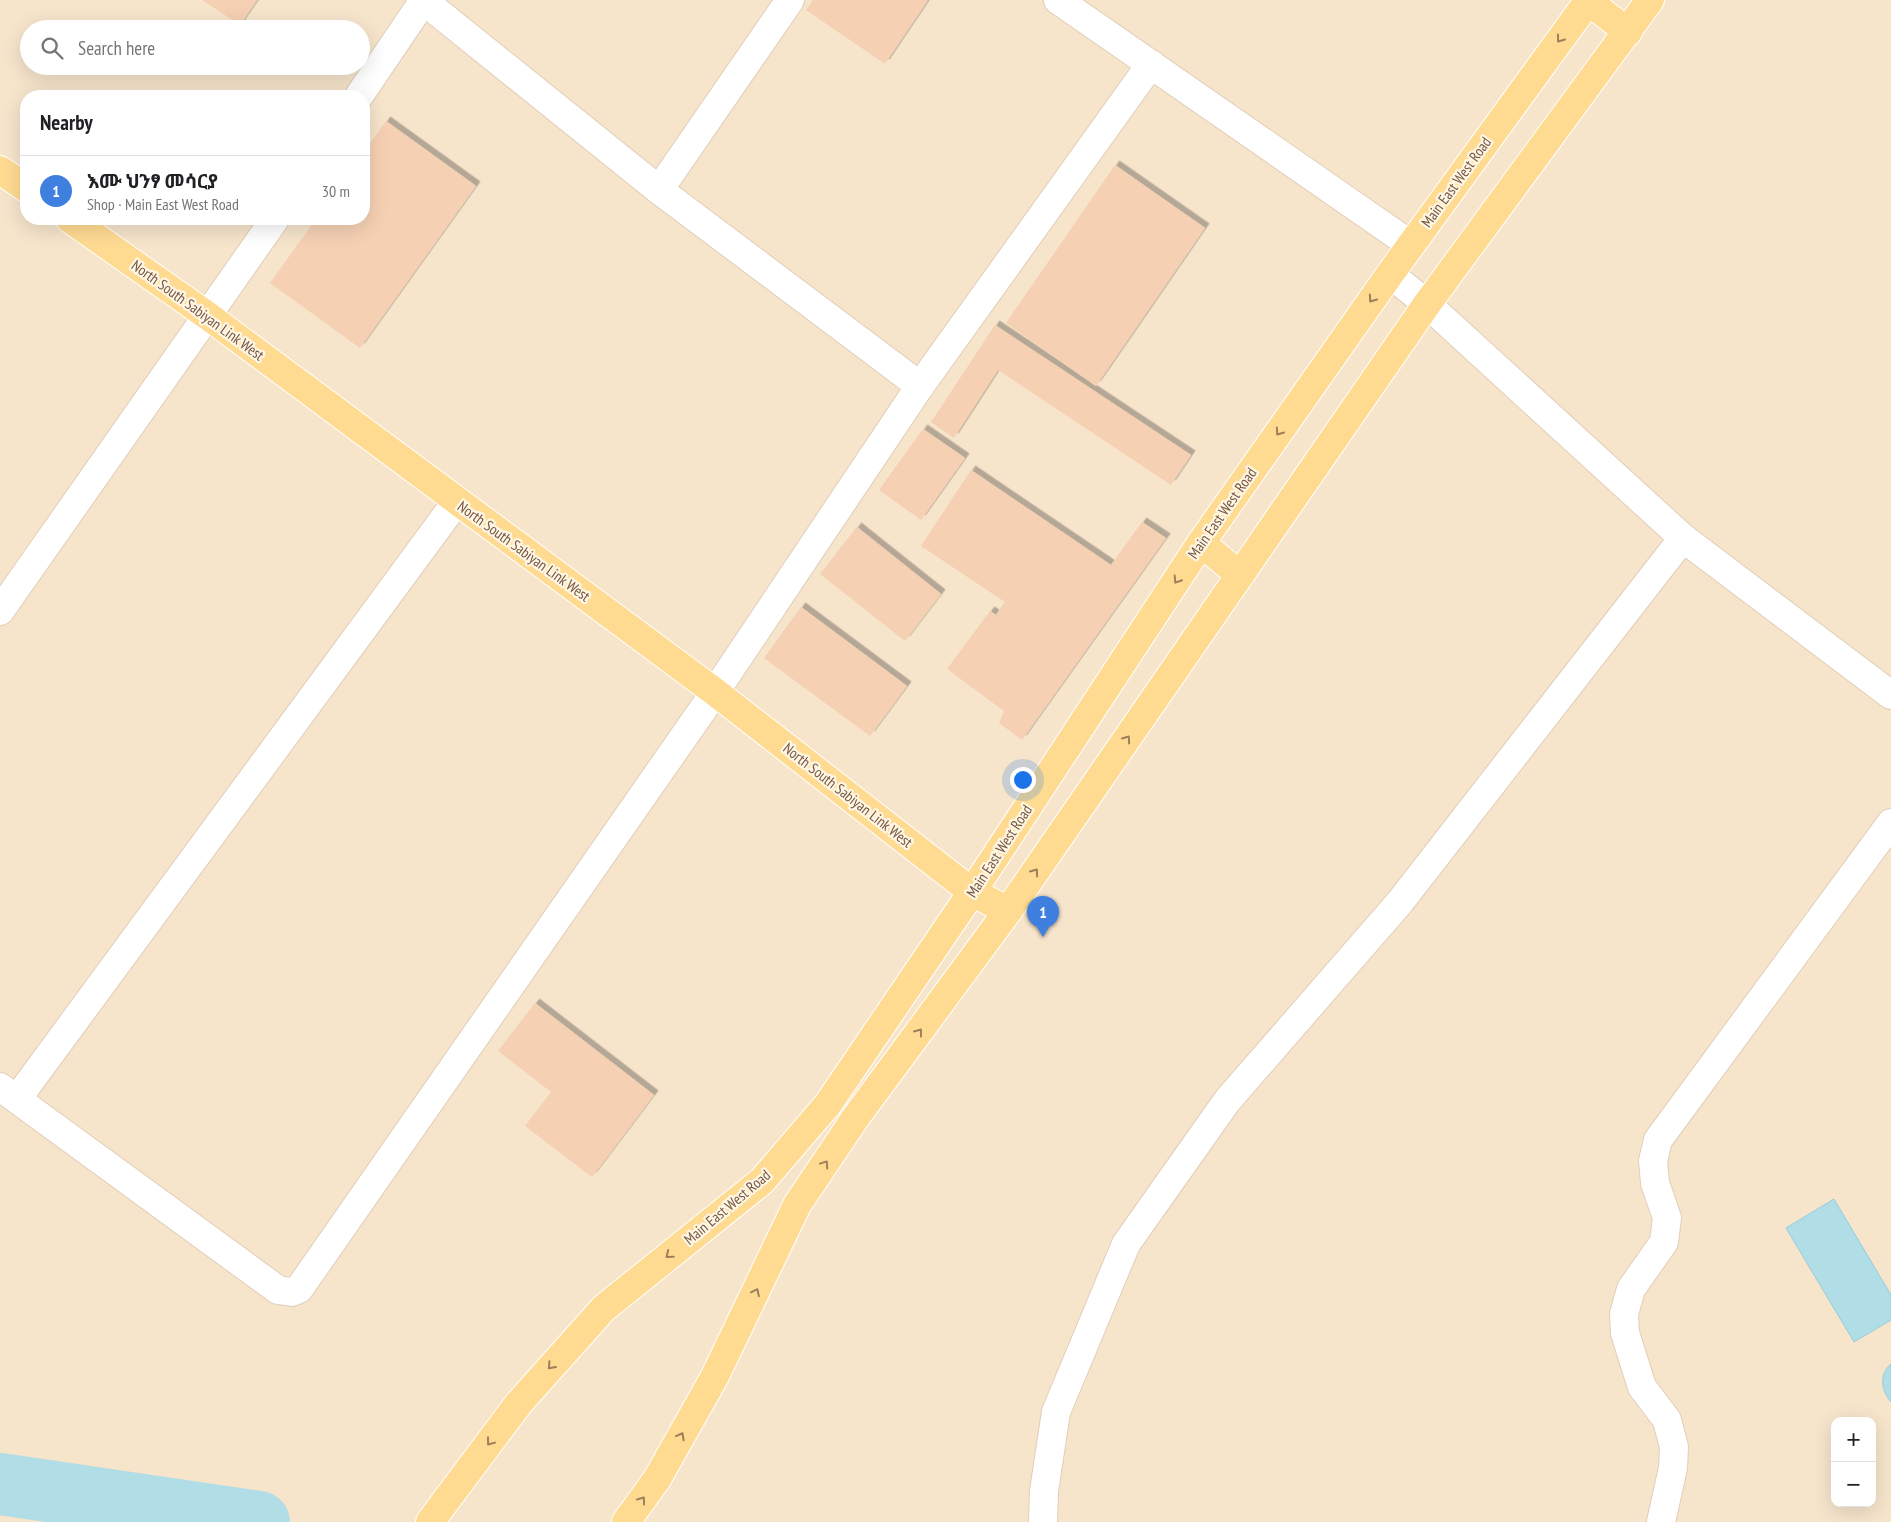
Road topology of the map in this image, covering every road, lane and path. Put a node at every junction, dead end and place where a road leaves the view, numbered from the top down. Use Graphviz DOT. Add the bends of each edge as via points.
graph roads {
  1 [pos="790,0"];
  2 [pos="1058,0"];
  3 [pos="1650,0"];
  4 [pos="424,1"];
  5 [pos="1588,1"];
  6 [pos="1628,32"];
  7 [pos="1151,64"];
  8 [pos="363,90"];
  9 [pos="0,170"];
  10 [pos="20,184"];
  11 [pos="659,190"];
  12 [pos="79,225"];
  13 [pos="271,225"];
  14 [pos="1411,245"];
  15 [pos="1390,274"];
  16 [pos="1426,304"];
  17 [pos="208,316"];
  18 [pos="920,386"];
  19 [pos="458,501"];
  20 [pos="1684,538"];
  21 [pos="1201,543"];
  22 [pos="1240,575"];
  23 [pos="0,611"];
  24 [pos="715,692"];
  25 [pos="1891,695"];
  26 [pos="1891,823"];
  27 [pos="972,892"];
  28 [pos="1008,911"];
  29 [pos="8,1093"];
  30 [pos="430,1522"];
  31 [pos="626,1522"];
  32 [pos="1043,1522"];
  33 [pos="1662,1522"];
  1 -- 11 [label="street"];
  2 -- 7 [label="street"];
  3 -- 6 [label="main road"];
  4 -- 8 [label="street"];
  4 -- 11 [label="street"];
  5 -- 6 [label="main road"];
  5 -- 14 [label="main road, Main East West Road, one-way"];
  6 -- 16 [label="main road"];
  7 -- 14 [label="street"];
  7 -- 18 [label="street"];
  9 -- 10 [label="main road"];
  11 -- 18 [label="street"];
  12 -- 17 [label="main road, North South Sabiyan Link West"];
  13 -- 17 [label="street"];
  14 -- 15 [label="main road, Main East West Road"];
  15 -- 16 [label="street"];
  15 -- 21 [label="main road, Main East West Road, one-way"];
  16 -- 20 [label="street"];
  16 -- 22 [label="main road"];
  17 -- 19 [label="main road, North South Sabiyan Link West"];
  17 -- 23 [label="street"];
  18 -- 24 [label="street"];
  19 -- 24 [label="main road, North South Sabiyan Link West"];
  19 -- 29 [label="street"];
  20 -- 25 [label="street"];
  20 -- 32 [label="street" via="1400,902 1227,1101 1126,1244 1056,1412 1044,1491"];
  21 -- 22 [label="main road"];
  21 -- 27 [label="main road, Main East West Road, one-way"];
  28 -- 22 [label="main road, one-way"];
  24 -- 27 [label="main road, North South Sabiyan Link West"];
  24 -- 29 [label="street" via="299,1289 292,1292 278,1290"];
  26 -- 33 [label="street" via="1658,1140 1653,1161 1655,1183 1667,1218 1664,1242 1632,1289 1624,1314 1625,1333 1642,1387 1667,1420 1674,1447"];
  27 -- 28 [label="main road, North South Sabiyan Link West"];
  27 -- 30 [label="main road, Main East West Road, one-way" via="828,1104 762,1181 604,1308 519,1403"];
  31 -- 28 [label="main road, one-way" via="657,1479 715,1376 797,1205 862,1110"];
}
